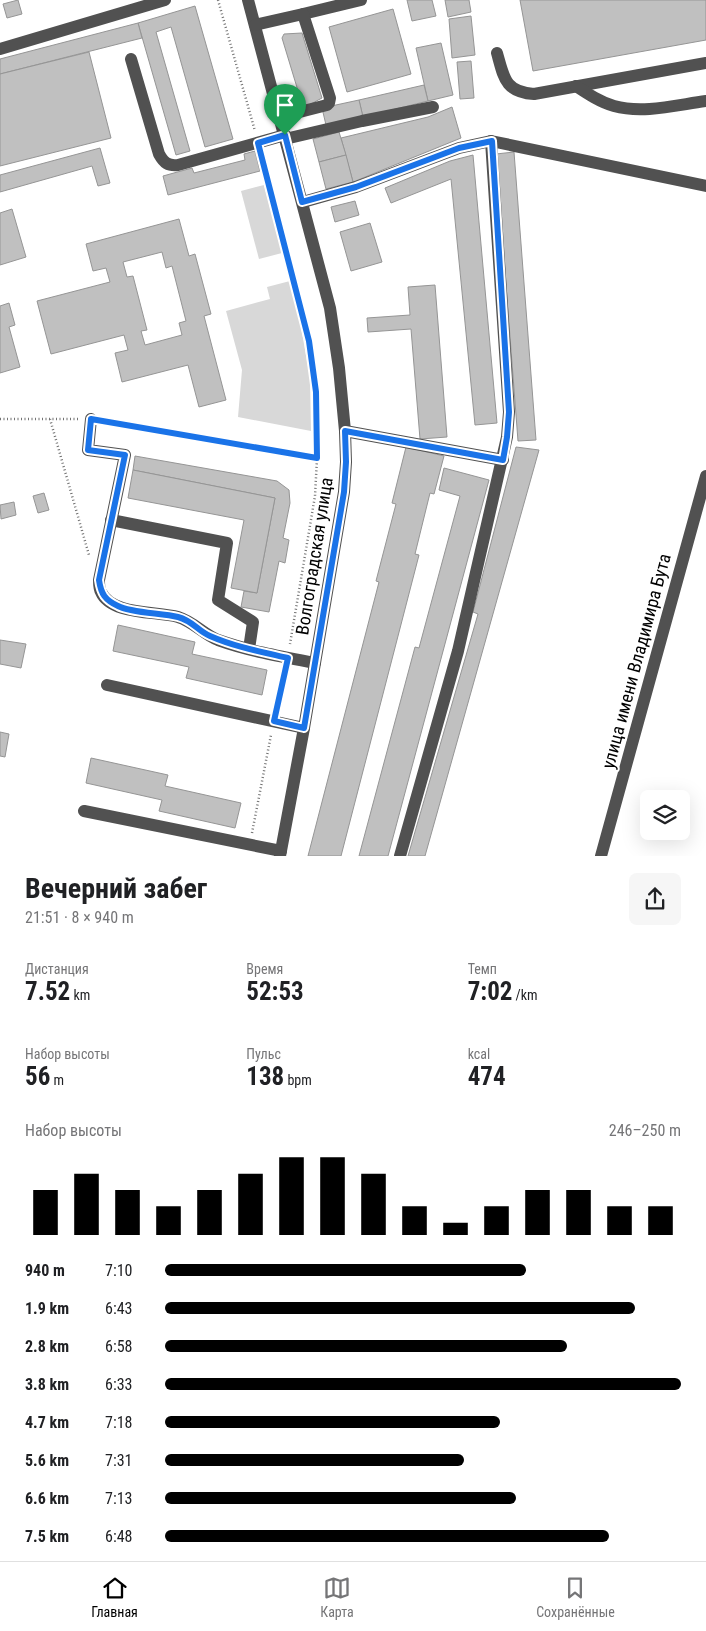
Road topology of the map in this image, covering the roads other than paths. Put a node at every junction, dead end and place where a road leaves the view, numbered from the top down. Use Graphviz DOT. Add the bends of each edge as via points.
graph roads {
  1 [pos="165,0"];
  2 [pos="248,0"];
  3 [pos="360,0"];
  4 [pos="303,14"];
  5 [pos="255,25"];
  6 [pos="0,48"];
  7 [pos="497,53"];
  8 [pos="131,59"];
  9 [pos="706,63"];
  10 [pos="576,86"];
  11 [pos="706,101"];
  12 [pos="433,107"];
  13 [pos="280,117"];
  14 [pos="285,137"];
  15 [pos="492,141"];
  16 [pos="706,186"];
  17 [pos="302,202"];
  18 [pos="91,419"];
  19 [pos="345,431"];
  20 [pos="503,460"];
  21 [pos="706,476"];
  22 [pos="111,520"];
  23 [pos="249,649"];
  24 [pos="315,663"];
  25 [pos="107,685"];
  26 [pos="304,728"];
  27 [pos="84,811"];
  28 [pos="280,853"];
  29 [pos="400,856"];
  30 [pos="601,856"];
  1 -- 6 [label="street"];
  2 -- 5 [label="street, Волгоградская улица"];
  3 -- 4 [label="street"];
  4 -- 5 [label="street"];
  4 -- 13 [label="street" via="329,103"];
  5 -- 13 [label="street, Волгоградская улица"];
  7 -- 10 [label="street" via="509,86 520,93 534,94"];
  8 -- 14 [label="street" via="159,154 170,166"];
  9 -- 10 [label="street"];
  10 -- 11 [label="street" via="593,98 633,109"];
  12 -- 14 [label="street"];
  13 -- 14 [label="street, Волгоградская улица"];
  14 -- 17 [label="street, Волгоградская улица"];
  15 -- 16 [label="street"];
  15 -- 17 [label="street" via="459,148 356,187"];
  15 -- 20 [label="street" via="509,412"];
  17 -- 19 [label="street, Волгоградская улица" via="330,308"];
  18 -- 22 [label="street" via="88,450 125,455"];
  19 -- 20 [label="street"];
  19 -- 24 [label="street, Волгоградская улица" via="344,492"];
  20 -- 29 [label="street" via="458,651"];
  21 -- 30 [label="street, улица имени Владимира Бута"];
  22 -- 23 [label="street" via="99,580 101,592 108,600 120,607 178,617 205,634"];
  22 -- 23 [label="street" via="227,543 218,600 253,622"];
  23 -- 24 [label="street"];
  24 -- 26 [label="street, Волгоградская улица"];
  25 -- 26 [label="street"];
  26 -- 28 [label="street, Волгоградская улица"];
  27 -- 28 [label="street" via="250,844"];
}
